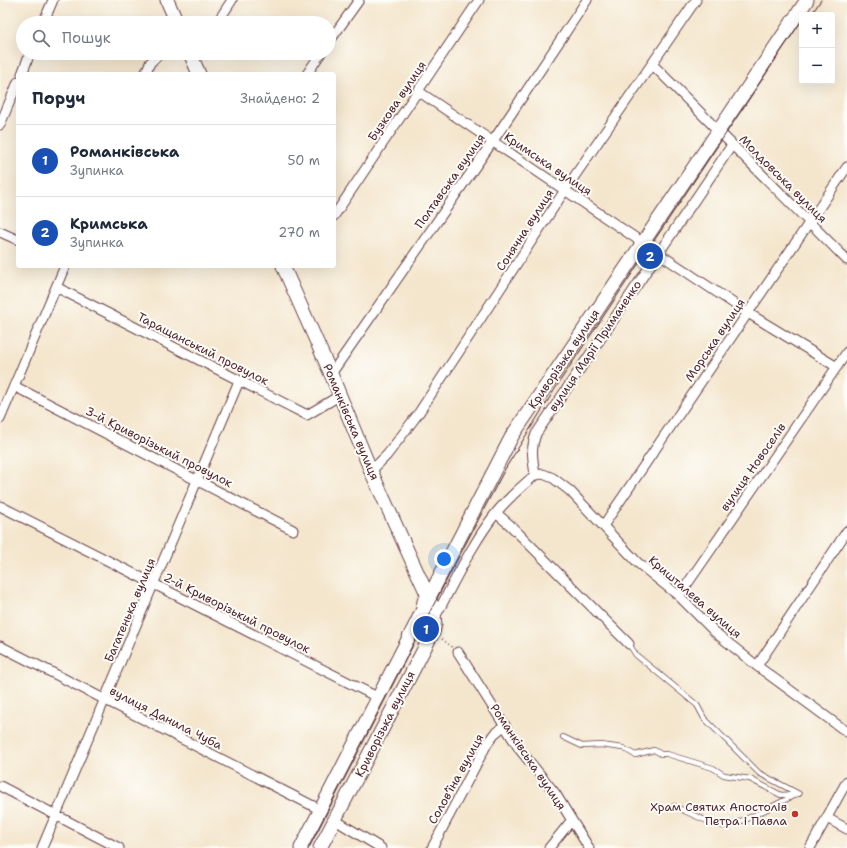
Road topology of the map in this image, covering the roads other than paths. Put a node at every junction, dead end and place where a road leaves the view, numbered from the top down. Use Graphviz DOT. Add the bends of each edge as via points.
graph roads {
  1 [pos="53,0"];
  2 [pos="167,0"];
  3 [pos="232,0"];
  4 [pos="360,0"];
  5 [pos="479,0"];
  6 [pos="587,0"];
  7 [pos="696,0"];
  8 [pos="807,0"];
  9 [pos="46,16"];
  10 [pos="174,16"];
  11 [pos="222,16"];
  12 [pos="336,33"];
  13 [pos="27,60"];
  14 [pos="153,60"];
  15 [pos="194,60"];
  16 [pos="316,60"];
  17 [pos="652,64"];
  18 [pos="23,72"];
  19 [pos="147,72"];
  20 [pos="198,72"];
  21 [pos="308,72"];
  22 [pos="16,87"];
  23 [pos="418,91"];
  24 [pos="0,125"];
  25 [pos="719,132"];
  26 [pos="493,141"];
  27 [pos="732,145"];
  28 [pos="847,167"];
  29 [pos="566,190"];
  30 [pos="336,213"];
  31 [pos="809,223"];
  32 [pos="0,232"];
  33 [pos="16,239"];
  34 [pos="643,243"];
  35 [pos="658,252"];
  36 [pos="847,260"];
  37 [pos="64,268"];
  38 [pos="284,268"];
  39 [pos="56,287"];
  40 [pos="748,313"];
  41 [pos="847,352"];
  42 [pos="837,367"];
  43 [pos="331,374"];
  44 [pos="239,381"];
  45 [pos="14,386"];
  46 [pos="339,396"];
  47 [pos="0,419"];
  48 [pos="371,471"];
  49 [pos="535,475"];
  50 [pos="197,480"];
  51 [pos="0,506"];
  52 [pos="496,513"];
  53 [pos="603,526"];
  54 [pos="294,530"];
  55 [pos="847,531"];
  56 [pos="420,578"];
  57 [pos="153,584"];
  58 [pos="679,596"];
  59 [pos="428,597"];
  60 [pos="423,609"];
  61 [pos="435,617"];
  62 [pos="629,644"];
  63 [pos="0,646"];
  64 [pos="458,652"];
  65 [pos="757,666"];
  66 [pos="379,698"];
  67 [pos="105,700"];
  68 [pos="505,725"];
  69 [pos="847,732"];
  70 [pos="563,737"];
  71 [pos="847,781"];
  72 [pos="0,786"];
  73 [pos="799,794"];
  74 [pos="674,806"];
  75 [pos="320,810"];
  76 [pos="56,815"];
  77 [pos="827,818"];
  78 [pos="335,820"];
  79 [pos="571,821"];
  80 [pos="847,829"];
  81 [pos="42,848"];
  82 [pos="119,848"];
  83 [pos="301,848"];
  84 [pos="320,848"];
  85 [pos="381,848"];
  86 [pos="432,848"];
  87 [pos="549,848"];
  88 [pos="589,848"];
  89 [pos="810,848"];
  1 -- 9 [label="street"];
  2 -- 10 [label="main road"];
  3 -- 11 [label="street"];
  4 -- 12 [label="street"];
  5 -- 23 [label="street, Бузкова вулиця"];
  6 -- 26 [label="street, Полтавська вулиця"];
  7 -- 17 [label="street, Сонячна вулиця"];
  8 -- 25 [label="main road"];
  13 -- 18 [label="street"];
  14 -- 19 [label="street"];
  15 -- 20 [label="main road"];
  16 -- 21 [label="street"];
  17 -- 25 [label="street, Молдовська вулиця"];
  17 -- 29 [label="street, Сонячна вулиця"];
  22 -- 24 [label="street"];
  23 -- 26 [label="street, Кримська вулиця"];
  23 -- 30 [label="street, Бузкова вулиця"];
  25 -- 27 [label="street, Молдовська вулиця"];
  25 -- 34 [label="main road, Криворізька вулиця"];
  26 -- 29 [label="street, Кримська вулиця"];
  26 -- 43 [label="street, Полтавська вулиця"];
  27 -- 31 [label="street, Молдовська вулиця"];
  27 -- 35 [label="street, вулиця Марії Примаченко"];
  28 -- 31 [label="street, Морська вулиця"];
  29 -- 34 [label="street, Кримська вулиця"];
  29 -- 48 [label="street, Сонячна вулиця" via="418,414 387,455"];
  31 -- 36 [label="street, Молдовська вулиця"];
  31 -- 40 [label="street, Морська вулиця"];
  32 -- 33 [label="street"];
  34 -- 59 [label="main road, Криворізька вулиця" via="512,436"];
  35 -- 40 [label="street"];
  35 -- 49 [label="street, вулиця Марії Примаченко" via="536,434 532,444"];
  37 -- 39 [label="street"];
  38 -- 43 [label="main road, Романківська вулиця"];
  39 -- 44 [label="street, Таращанський провулок"];
  39 -- 45 [label="street"];
  40 -- 42 [label="street"];
  40 -- 53 [label="street, Морська вулиця"];
  41 -- 42 [label="street, вулиця Новоселів"];
  42 -- 58 [label="street, вулиця Новоселів"];
  43 -- 46 [label="main road, Романківська вулиця"];
  44 -- 46 [label="street, Таращанський провулок" via="307,415"];
  44 -- 50 [label="street, Багатенька вулиця"];
  45 -- 47 [label="street"];
  45 -- 50 [label="street, 3-й Криворізький провулок"];
  46 -- 48 [label="main road, Романківська вулиця"];
  48 -- 56 [label="main road, Романківська вулиця"];
  49 -- 52 [label="street"];
  49 -- 53 [label="street, Кришталева вулиця" via="543,474 565,486"];
  50 -- 54 [label="street, 3-й Криворізький провулок"];
  50 -- 57 [label="street, Багатенька вулиця"];
  51 -- 57 [label="street, 2-й Криворізький провулок"];
  52 -- 61 [label="street" via="474,546"];
  52 -- 62 [label="street"];
  53 -- 58 [label="street, Кришталева вулиця" via="638,563"];
  55 -- 65 [label="street"];
  56 -- 59 [label="main road"];
  56 -- 60 [label="main road, Криворізька вулиця" via="424,597"];
  57 -- 66 [label="street, 2-й Криворізький провулок"];
  57 -- 67 [label="street, Багатенька вулиця"];
  58 -- 65 [label="street, Кришталева вулиця" via="716,633"];
  59 -- 60 [label="main road, Криворізька вулиця"];
  59 -- 61 [label="main road"];
  60 -- 66 [label="main road, Криворізька вулиця"];
  61 -- 78 [label="main road, Криворізька вулиця" via="432,632"];
  62 -- 73 [label="lane" via="636,656 697,705 704,718 759,774"];
  63 -- 67 [label="street, вулиця Данила Чуба"];
  64 -- 68 [label="street, Романківська вулиця"];
  65 -- 69 [label="street, Кришталева вулиця"];
  66 -- 75 [label="main road, Криворізька вулиця"];
  67 -- 75 [label="street, вулиця Данила Чуба"];
  67 -- 76 [label="street, Багатенька вулиця"];
  68 -- 79 [label="street, Романківська вулиця" via="520,750 555,793"];
  68 -- 86 [label="street, Соловʼїна вулиця" via="487,744"];
  70 -- 73 [label="lane" via="582,746 623,748 635,755 654,750 713,768 724,775 750,779 781,795"];
  71 -- 77 [label="street"];
  72 -- 76 [label="street"];
  73 -- 74 [label="lane" via="725,826 699,818"];
  75 -- 83 [label="main road, Криворізька вулиця"];
  76 -- 81 [label="street, Багатенька вулиця"];
  76 -- 82 [label="street"];
  77 -- 80 [label="street"];
  77 -- 89 [label="street"];
  78 -- 84 [label="main road, Криворізька вулиця"];
  78 -- 85 [label="street"];
  79 -- 87 [label="street"];
  79 -- 88 [label="street, Романківська вулиця"];
}
